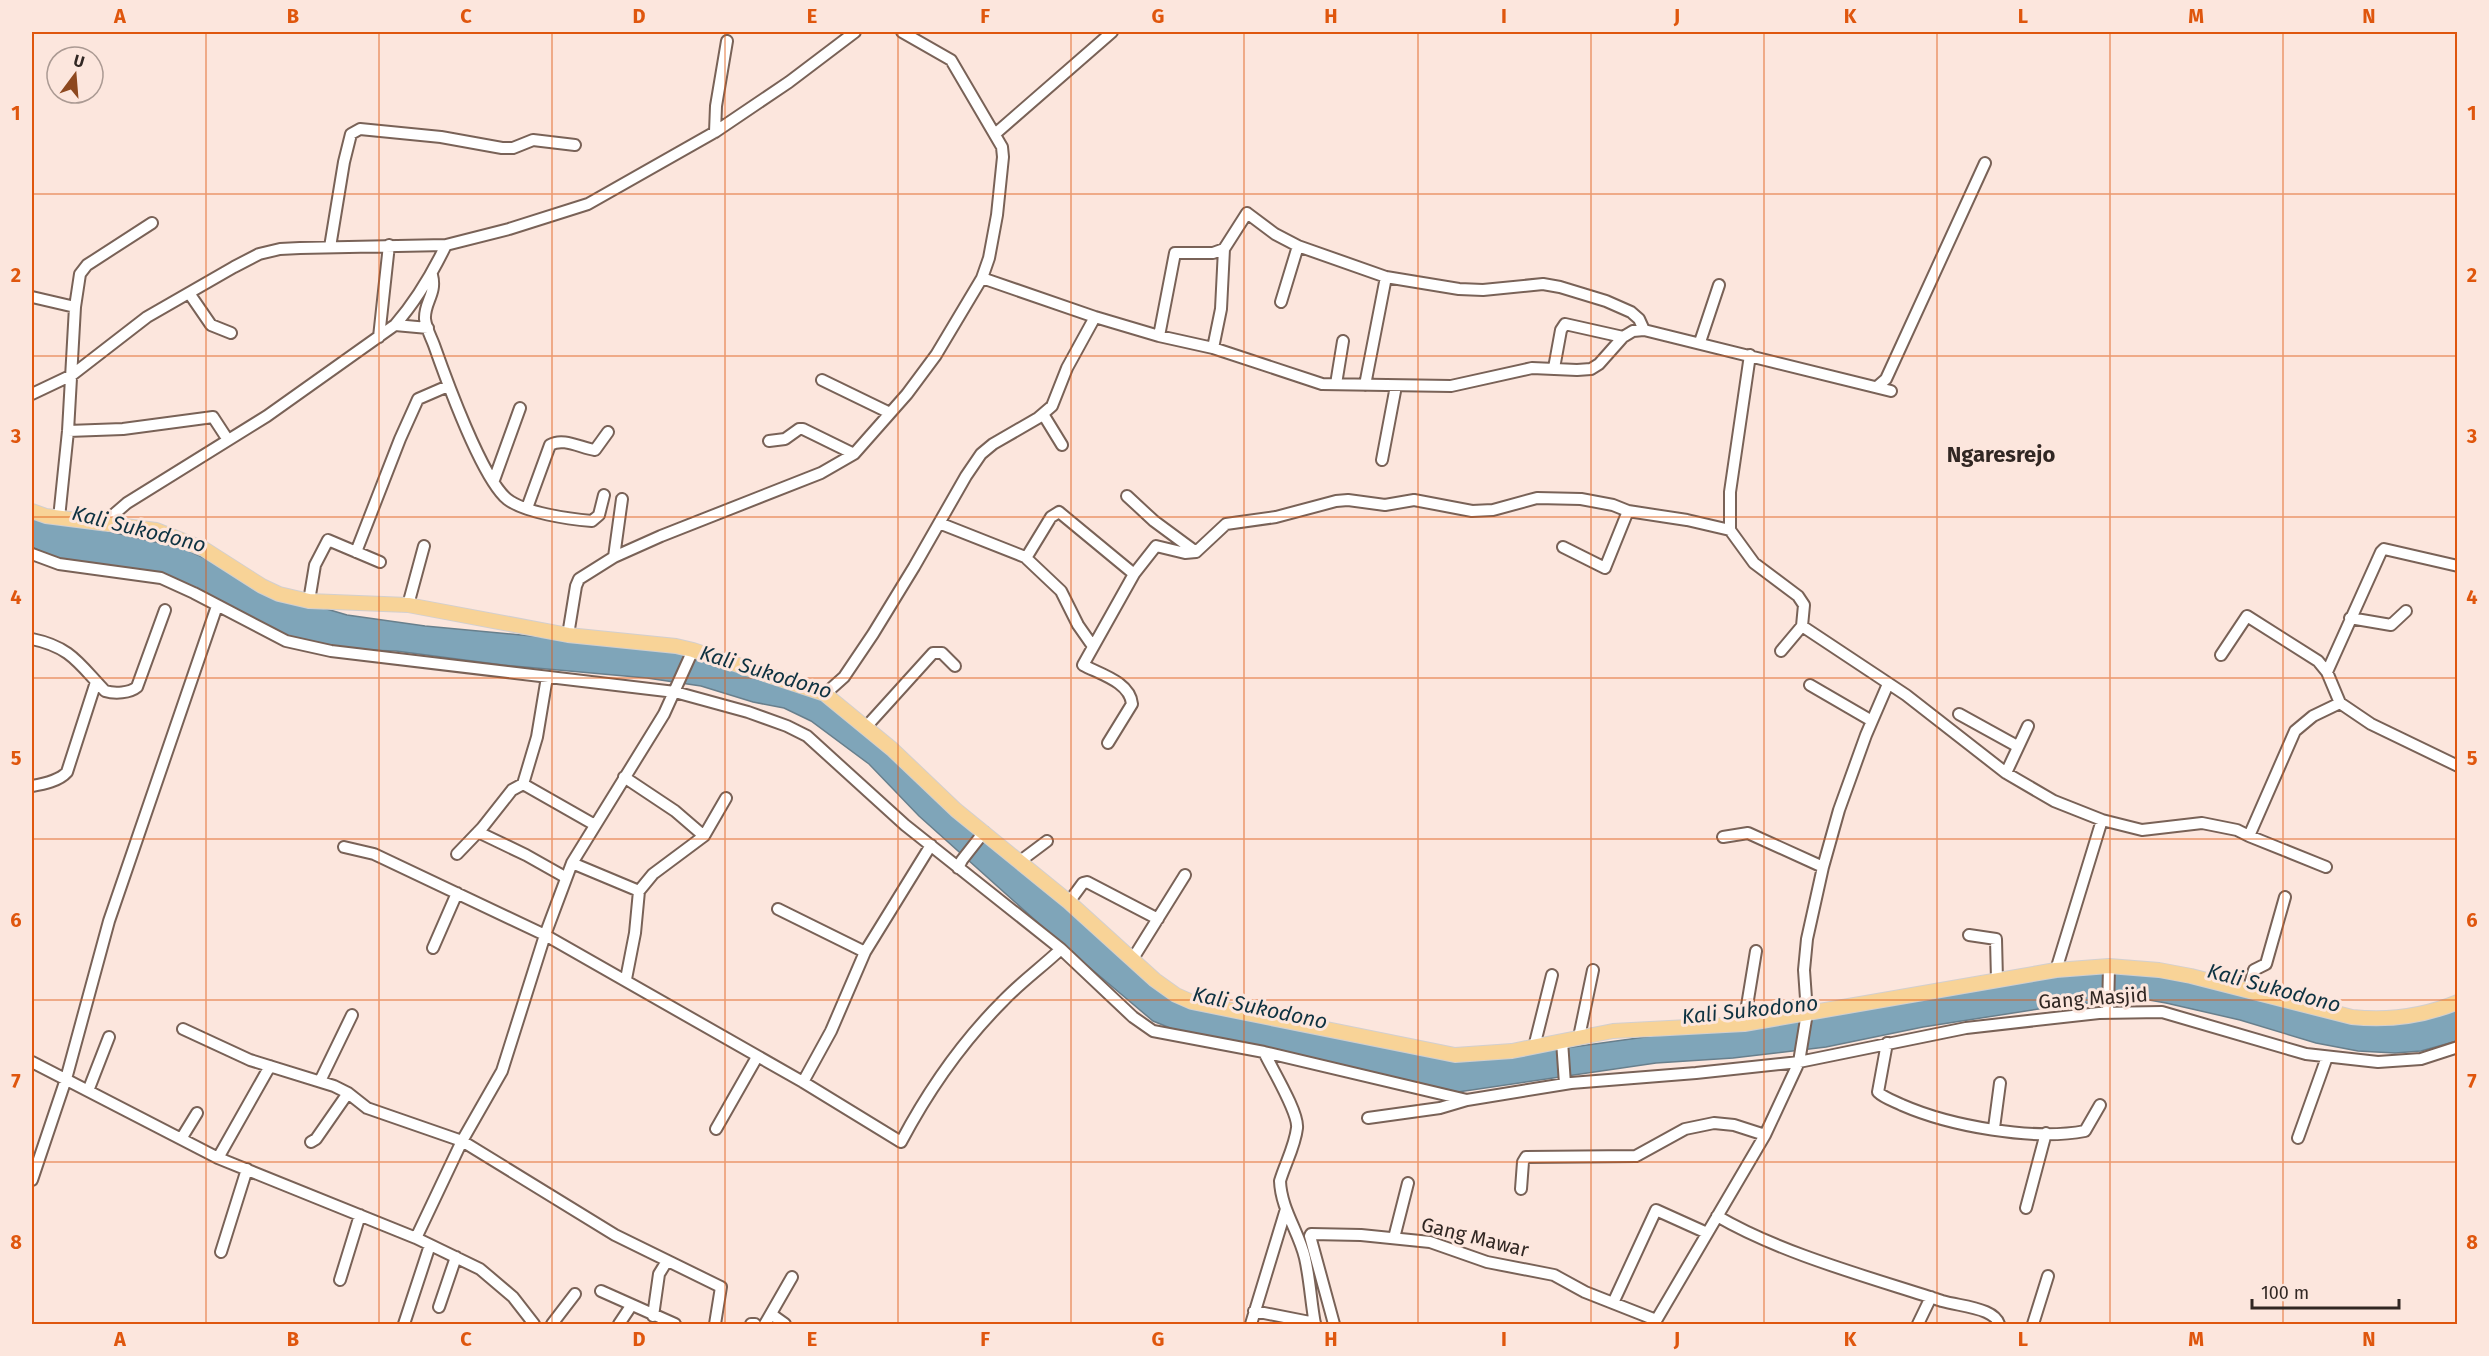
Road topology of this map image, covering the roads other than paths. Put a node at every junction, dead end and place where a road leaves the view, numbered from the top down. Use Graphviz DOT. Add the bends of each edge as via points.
graph roads {
  1 [pos="855,32"];
  2 [pos="902,32"];
  3 [pos="1112,32"];
  4 [pos="728,41"];
  5 [pos="714,132"];
  6 [pos="995,134"];
  7 [pos="575,145"];
  8 [pos="1985,163"];
  9 [pos="152,223"];
  10 [pos="389,245"];
  11 [pos="446,245"];
  12 [pos="1298,246"];
  13 [pos="330,247"];
  14 [pos="1224,249"];
  15 [pos="432,275"];
  16 [pos="1386,277"];
  17 [pos="986,280"];
  18 [pos="1719,285"];
  19 [pos="189,293"];
  20 [pos="32,297"];
  21 [pos="1281,302"];
  22 [pos="75,307"];
  23 [pos="1095,317"];
  24 [pos="395,325"];
  25 [pos="428,328"];
  26 [pos="1644,330"];
  27 [pos="231,333"];
  28 [pos="1159,336"];
  29 [pos="379,337"];
  30 [pos="1623,337"];
  31 [pos="1343,341"];
  32 [pos="1700,342"];
  33 [pos="1213,348"];
  34 [pos="1750,355"];
  35 [pos="1554,368"];
  36 [pos="72,375"];
  37 [pos="822,380"];
  38 [pos="1336,384"];
  39 [pos="448,386"];
  40 [pos="1365,386"];
  41 [pos="1396,387"];
  42 [pos="32,394"];
  43 [pos="520,408"];
  44 [pos="890,413"];
  45 [pos="1043,414"];
  46 [pos="68,431"];
  47 [pos="608,432"];
  48 [pos="228,440"];
  49 [pos="769,441"];
  50 [pos="1062,445"];
  51 [pos="854,454"];
  52 [pos="1382,460"];
  53 [pos="494,480"];
  54 [pos="604,495"];
  55 [pos="1127,496"];
  56 [pos="622,499"];
  57 [pos="527,508"];
  58 [pos="32,511"];
  59 [pos="1628,511"];
  60 [pos="59,518"];
  61 [pos="105,522"];
  62 [pos="939,523"];
  63 [pos="1730,530"];
  64 [pos="424,546"];
  65 [pos="1563,547"];
  66 [pos="356,552"];
  67 [pos="1196,552"];
  68 [pos="32,554"];
  69 [pos="614,557"];
  70 [pos="1026,558"];
  71 [pos="380,562"];
  72 [pos="2457,566"];
  73 [pos="1134,574"];
  74 [pos="309,601"];
  75 [pos="408,605"];
  76 [pos="217,606"];
  77 [pos="165,610"];
  78 [pos="2406,610"];
  79 [pos="2350,618"];
  80 [pos="1803,626"];
  81 [pos="568,634"];
  82 [pos="32,639"];
  83 [pos="1092,645"];
  84 [pos="693,651"];
  85 [pos="1781,651"];
  86 [pos="2222,655"];
  87 [pos="955,666"];
  88 [pos="2327,672"];
  89 [pos="548,677"];
  90 [pos="96,682"];
  91 [pos="1888,684"];
  92 [pos="1810,685"];
  93 [pos="676,689"];
  94 [pos="825,694"];
  95 [pos="2340,703"];
  96 [pos="1959,714"];
  97 [pos="1872,721"];
  98 [pos="2028,726"];
  99 [pos="866,727"];
  100 [pos="1108,743"];
  101 [pos="2017,746"];
  102 [pos="2457,766"];
  103 [pos="2006,773"];
  104 [pos="624,777"];
  105 [pos="523,784"];
  106 [pos="32,786"];
  107 [pos="726,798"];
  108 [pos="2102,820"];
  109 [pos="595,825"];
  110 [pos="478,832"];
  111 [pos="983,833"];
  112 [pos="704,836"];
  113 [pos="2249,836"];
  114 [pos="1723,837"];
  115 [pos="1047,841"];
  116 [pos="931,845"];
  117 [pos="344,847"];
  118 [pos="457,854"];
  119 [pos="1019,862"];
  120 [pos="572,863"];
  121 [pos="960,864"];
  122 [pos="1823,867"];
  123 [pos="2326,867"];
  124 [pos="1185,874"];
  125 [pos="565,877"];
  126 [pos="639,891"];
  127 [pos="457,893"];
  128 [pos="2286,897"];
  129 [pos="1069,902"];
  130 [pos="778,909"];
  131 [pos="1158,919"];
  132 [pos="545,935"];
  133 [pos="1969,935"];
  134 [pos="433,948"];
  135 [pos="1061,949"];
  136 [pos="1756,951"];
  137 [pos="865,952"];
  138 [pos="1132,960"];
  139 [pos="2109,967"];
  140 [pos="1593,970"];
  141 [pos="2056,970"];
  142 [pos="1552,975"];
  143 [pos="626,980"];
  144 [pos="1997,980"];
  145 [pos="2248,991"];
  146 [pos="2457,1002"];
  147 [pos="2108,1009"];
  148 [pos="1807,1014"];
  149 [pos="352,1015"];
  150 [pos="1744,1024"];
  151 [pos="183,1029"];
  152 [pos="109,1037"];
  153 [pos="1580,1037"];
  154 [pos="1562,1043"];
  155 [pos="1887,1043"];
  156 [pos="1534,1047"];
  157 [pos="2457,1047"];
  158 [pos="1272,1054"];
  159 [pos="758,1057"];
  160 [pos="2327,1057"];
  161 [pos="1800,1059"];
  162 [pos="32,1062"];
  163 [pos="270,1066"];
  164 [pos="66,1079"];
  165 [pos="320,1081"];
  166 [pos="803,1082"];
  167 [pos="1565,1082"];
  168 [pos="2000,1083"];
  169 [pos="88,1091"];
  170 [pos="348,1093"];
  171 [pos="1467,1100"];
  172 [pos="2100,1105"];
  173 [pos="197,1113"];
  174 [pos="1368,1118"];
  175 [pos="1994,1128"];
  176 [pos="716,1129"];
  177 [pos="2046,1134"];
  178 [pos="1766,1135"];
  179 [pos="2298,1137"];
  180 [pos="181,1139"];
  181 [pos="311,1142"];
  182 [pos="462,1142"];
  183 [pos="218,1158"];
  184 [pos="248,1169"];
  185 [pos="32,1180"];
  186 [pos="1408,1183"];
  187 [pos="1521,1189"];
  188 [pos="2026,1208"];
  189 [pos="1286,1209"];
  190 [pos="360,1215"];
  191 [pos="1717,1216"];
  192 [pos="1707,1233"];
  193 [pos="416,1238"];
  194 [pos="1394,1238"];
  195 [pos="430,1245"];
  196 [pos="221,1252"];
  197 [pos="456,1257"];
  198 [pos="667,1261"];
  199 [pos="2048,1276"];
  200 [pos="792,1277"];
  201 [pos="340,1280"];
  202 [pos="601,1291"];
  203 [pos="575,1294"];
  204 [pos="1930,1297"];
  205 [pos="1613,1303"];
  206 [pos="631,1306"];
  207 [pos="439,1307"];
  208 [pos="1254,1311"];
  209 [pos="771,1314"];
  210 [pos="653,1316"];
  211 [pos="1655,1322"];
  212 [pos="404,1324"];
  213 [pos="534,1324"];
  214 [pos="552,1324"];
  215 [pos="619,1324"];
  216 [pos="675,1324"];
  217 [pos="715,1324"];
  218 [pos="765,1324"];
  219 [pos="785,1324"];
  220 [pos="1251,1324"];
  221 [pos="1315,1324"];
  222 [pos="1334,1324"];
  223 [pos="1918,1324"];
  224 [pos="1999,1324"];
  225 [pos="2033,1324"];
  1 -- 5 [label="street"];
  2 -- 6 [label="street" via="951,60"];
  3 -- 6 [label="street"];
  4 -- 5 [label="street"];
  5 -- 11 [label="street" via="588,204"];
  6 -- 17 [label="street" via="1003,157"];
  7 -- 13 [label="street" via="533,140 501,148 441,137 354,131 344,162"];
  8 -- 34 [label="street" via="1885,388"];
  9 -- 22 [label="street" via="87,265 80,274"];
  10 -- 11 [label="street"];
  10 -- 13 [label="street"];
  10 -- 29 [label="street"];
  11 -- 15 [label="street"];
  12 -- 14 [label="street" via="1246,213"];
  12 -- 16 [label="street"];
  12 -- 21 [label="street"];
  13 -- 19 [label="street" via="259,254"];
  14 -- 28 [label="street" via="1213,253 1175,253"];
  14 -- 33 [label="street" via="1221,309"];
  15 -- 24 [label="street"];
  15 -- 25 [label="street" via="434,292 426,312"];
  16 -- 26 [label="street" via="1483,290 1560,286 1631,312"];
  16 -- 40 [label="street"];
  17 -- 23 [label="street"];
  17 -- 44 [label="street" via="936,355"];
  18 -- 32 [label="street"];
  19 -- 27 [label="street" via="211,325"];
  19 -- 36 [label="street" via="147,317"];
  20 -- 22 [label="street"];
  22 -- 36 [label="street"];
  23 -- 28 [label="street"];
  23 -- 45 [label="street" via="1067,368 1052,406"];
  24 -- 25 [label="street"];
  24 -- 29 [label="street"];
  25 -- 39 [label="street"];
  26 -- 30 [label="street"];
  26 -- 32 [label="street"];
  28 -- 33 [label="street"];
  29 -- 48 [label="street"];
  30 -- 35 [label="street" via="1591,369"];
  30 -- 35 [label="street" via="1565,324"];
  31 -- 38 [label="street"];
  32 -- 34 [label="street"];
  33 -- 38 [label="street" via="1322,384"];
  34 -- 63 [label="street" via="1730,492"];
  35 -- 41 [label="street" via="1524,369 1451,386"];
  36 -- 42 [label="street"];
  36 -- 46 [label="street"];
  37 -- 44 [label="street"];
  38 -- 40 [label="street"];
  39 -- 53 [label="street"];
  39 -- 66 [label="street" via="418,399"];
  40 -- 41 [label="street"];
  41 -- 52 [label="street"];
  43 -- 53 [label="street"];
  44 -- 51 [label="street"];
  45 -- 50 [label="street"];
  45 -- 62 [label="street" via="981,454"];
  46 -- 48 [label="street" via="123,429 213,417"];
  46 -- 60 [label="street"];
  47 -- 57 [label="street" via="595,450 553,442"];
  48 -- 61 [label="street" via="127,503"];
  49 -- 51 [label="street" via="785,439 803,429"];
  51 -- 69 [label="street" via="821,473"];
  53 -- 57 [label="street" via="510,501"];
  54 -- 57 [label="street" via="599,515 592,521"];
  55 -- 67 [label="street"];
  56 -- 69 [label="street"];
  58 -- 60 [label="main road"];
  59 -- 63 [label="street"];
  59 -- 65 [label="street" via="1605,568"];
  59 -- 67 [label="street" via="1581,499 1537,498 1493,510 1414,500 1384,505 1336,501 1276,517 1226,524"];
  60 -- 61 [label="main road"];
  61 -- 74 [label="main road" via="156,530 182,539 262,586"];
  62 -- 70 [label="street"];
  62 -- 94 [label="street" via="849,670"];
  63 -- 80 [label="street" via="1754,563 1798,596 1804,605"];
  64 -- 75 [label="street"];
  66 -- 71 [label="street"];
  66 -- 74 [label="street" via="331,540 325,543 312,573"];
  67 -- 73 [label="street" via="1156,546"];
  68 -- 76 [label="street" via="59,564 161,578"];
  69 -- 81 [label="street" via="579,579"];
  70 -- 73 [label="street" via="1051,517 1059,512"];
  70 -- 83 [label="street" via="1061,591"];
  72 -- 79 [label="street" via="2384,549"];
  73 -- 83 [label="street"];
  74 -- 75 [label="main road"];
  75 -- 81 [label="main road"];
  76 -- 89 [label="street" via="286,641 331,651"];
  76 -- 164 [label="street" via="109,921"];
  77 -- 90 [label="street" via="138,687 112,693"];
  78 -- 79 [label="street" via="2391,625"];
  79 -- 88 [label="street"];
  80 -- 85 [label="street"];
  80 -- 91 [label="street"];
  81 -- 84 [label="main road"];
  82 -- 90 [label="street" via="75,657"];
  83 -- 100 [label="street" via="1083,665 1121,685 1132,704"];
  84 -- 93 [label="street"];
  84 -- 94 [label="main road"];
  86 -- 88 [label="street" via="2247,616 2309,654"];
  87 -- 99 [label="street" via="942,653 933,652"];
  88 -- 95 [label="street"];
  89 -- 93 [label="street"];
  89 -- 105 [label="street"];
  90 -- 106 [label="street" via="68,772"];
  91 -- 97 [label="street"];
  91 -- 103 [label="street"];
  92 -- 97 [label="street"];
  93 -- 104 [label="street"];
  93 -- 116 [label="street" via="807,736"];
  94 -- 99 [label="main road"];
  95 -- 102 [label="street" via="2370,724"];
  95 -- 113 [label="street" via="2313,716 2295,731"];
  96 -- 101 [label="street"];
  97 -- 122 [label="street"];
  98 -- 101 [label="street"];
  99 -- 111 [label="main road"];
  101 -- 103 [label="street"];
  103 -- 108 [label="street" via="2054,801"];
  104 -- 109 [label="street"];
  104 -- 112 [label="street"];
  105 -- 109 [label="street"];
  105 -- 110 [label="street" via="512,790"];
  107 -- 112 [label="street"];
  108 -- 113 [label="street" via="2149,831 2202,823"];
  108 -- 141 [label="street"];
  109 -- 120 [label="street"];
  110 -- 118 [label="street"];
  110 -- 125 [label="street"];
  111 -- 119 [label="main road"];
  111 -- 121 [label="street"];
  112 -- 126 [label="street" via="653,874"];
  113 -- 123 [label="street"];
  114 -- 122 [label="street" via="1748,833"];
  115 -- 119 [label="street"];
  116 -- 121 [label="street"];
  116 -- 137 [label="street"];
  117 -- 127 [label="street" via="374,854"];
  119 -- 129 [label="main road"];
  120 -- 125 [label="street"];
  120 -- 126 [label="street"];
  121 -- 135 [label="street"];
  122 -- 148 [label="street" via="1807,939"];
  124 -- 131 [label="street"];
  125 -- 132 [label="street"];
  126 -- 143 [label="street"];
  127 -- 132 [label="street"];
  127 -- 134 [label="street"];
  128 -- 145 [label="street" via="2266,964 2254,970"];
  129 -- 131 [label="street" via="1087,882"];
  129 -- 138 [label="main road"];
  130 -- 137 [label="street"];
  131 -- 138 [label="street"];
  132 -- 143 [label="street"];
  132 -- 182 [label="street" via="502,1071"];
  133 -- 144 [label="street" via="1996,939"];
  135 -- 158 [label="street" via="1153,1031"];
  135 -- 166 [label="street" via="1002,1002 956,1057 923,1102 901,1142"];
  136 -- 150 [label="street"];
  137 -- 166 [label="street" via="831,1031"];
  138 -- 156 [label="main road" via="1176,995 1220,1008 1455,1055"];
  139 -- 141 [label="main road"];
  139 -- 145 [label="main road" via="2159,970"];
  139 -- 147 [label="street"];
  140 -- 153 [label="street"];
  141 -- 144 [label="main road"];
  142 -- 156 [label="street"];
  143 -- 159 [label="street"];
  144 -- 148 [label="main road"];
  145 -- 146 [label="main road" via="2375,1020 2418,1014"];
  147 -- 155 [label="street, Gang Masjid" via="1976,1026"];
  147 -- 160 [label="street, Gang Masjid" via="2162,1012"];
  148 -- 150 [label="main road"];
  148 -- 161 [label="street"];
  149 -- 165 [label="street"];
  150 -- 153 [label="main road" via="1613,1031"];
  151 -- 163 [label="street"];
  152 -- 169 [label="street"];
  153 -- 154 [label="main road"];
  154 -- 156 [label="main road"];
  154 -- 167 [label="street"];
  155 -- 161 [label="street, Gang Masjid"];
  155 -- 175 [label="street" via="1879,1095 1919,1112"];
  157 -- 160 [label="street, Gang Masjid" via="2421,1059 2396,1062"];
  158 -- 171 [label="street"];
  158 -- 189 [label="street" via="1279,1084 1296,1112 1297,1127 1280,1181"];
  159 -- 166 [label="street"];
  159 -- 176 [label="street"];
  160 -- 179 [label="street"];
  161 -- 167 [label="street, Gang Masjid"];
  161 -- 178 [label="street"];
  162 -- 164 [label="street"];
  163 -- 165 [label="street"];
  163 -- 183 [label="street"];
  164 -- 169 [label="street"];
  164 -- 185 [label="street"];
  165 -- 170 [label="street"];
  167 -- 171 [label="street, Gang Masjid"];
  168 -- 175 [label="street"];
  169 -- 180 [label="street"];
  170 -- 181 [label="street"];
  170 -- 182 [label="street" via="367,1108"];
  171 -- 174 [label="street, Gang Masjid" via="1440,1108"];
  172 -- 177 [label="street" via="2085,1131"];
  173 -- 180 [label="street"];
  175 -- 177 [label="street"];
  177 -- 188 [label="street"];
  178 -- 187 [label="street" via="1714,1123 1685,1130 1636,1156 1526,1157"];
  178 -- 191 [label="street"];
  180 -- 183 [label="street"];
  182 -- 193 [label="street"];
  182 -- 198 [label="street" via="615,1235"];
  183 -- 184 [label="street"];
  184 -- 190 [label="street"];
  184 -- 196 [label="street"];
  186 -- 194 [label="street"];
  189 -- 208 [label="street"];
  189 -- 221 [label="street" via="1305,1259"];
  190 -- 193 [label="street"];
  190 -- 201 [label="street"];
  191 -- 192 [label="street"];
  191 -- 204 [label="street" via="1793,1251"];
  192 -- 205 [label="street" via="1656,1210"];
  192 -- 211 [label="street"];
  193 -- 195 [label="street"];
  194 -- 205 [label="street, Gang Mawar" via="1430,1242 1463,1256 1554,1275"];
  194 -- 222 [label="street, Gang Mawar" via="1310,1235"];
  195 -- 197 [label="street"];
  195 -- 212 [label="street"];
  197 -- 207 [label="street"];
  197 -- 213 [label="street" via="499,1283"];
  198 -- 210 [label="street" via="660,1274"];
  198 -- 217 [label="street" via="721,1287"];
  199 -- 225 [label="street"];
  200 -- 209 [label="street"];
  202 -- 206 [label="street"];
  203 -- 214 [label="street"];
  204 -- 223 [label="street"];
  204 -- 224 [label="street" via="1986,1312"];
  205 -- 211 [label="street, Gang Mawar"];
  206 -- 210 [label="street"];
  206 -- 215 [label="street"];
  208 -- 220 [label="street"];
  208 -- 221 [label="street"];
  209 -- 218 [label="street"];
  209 -- 219 [label="street"];
  210 -- 216 [label="street"];
}
